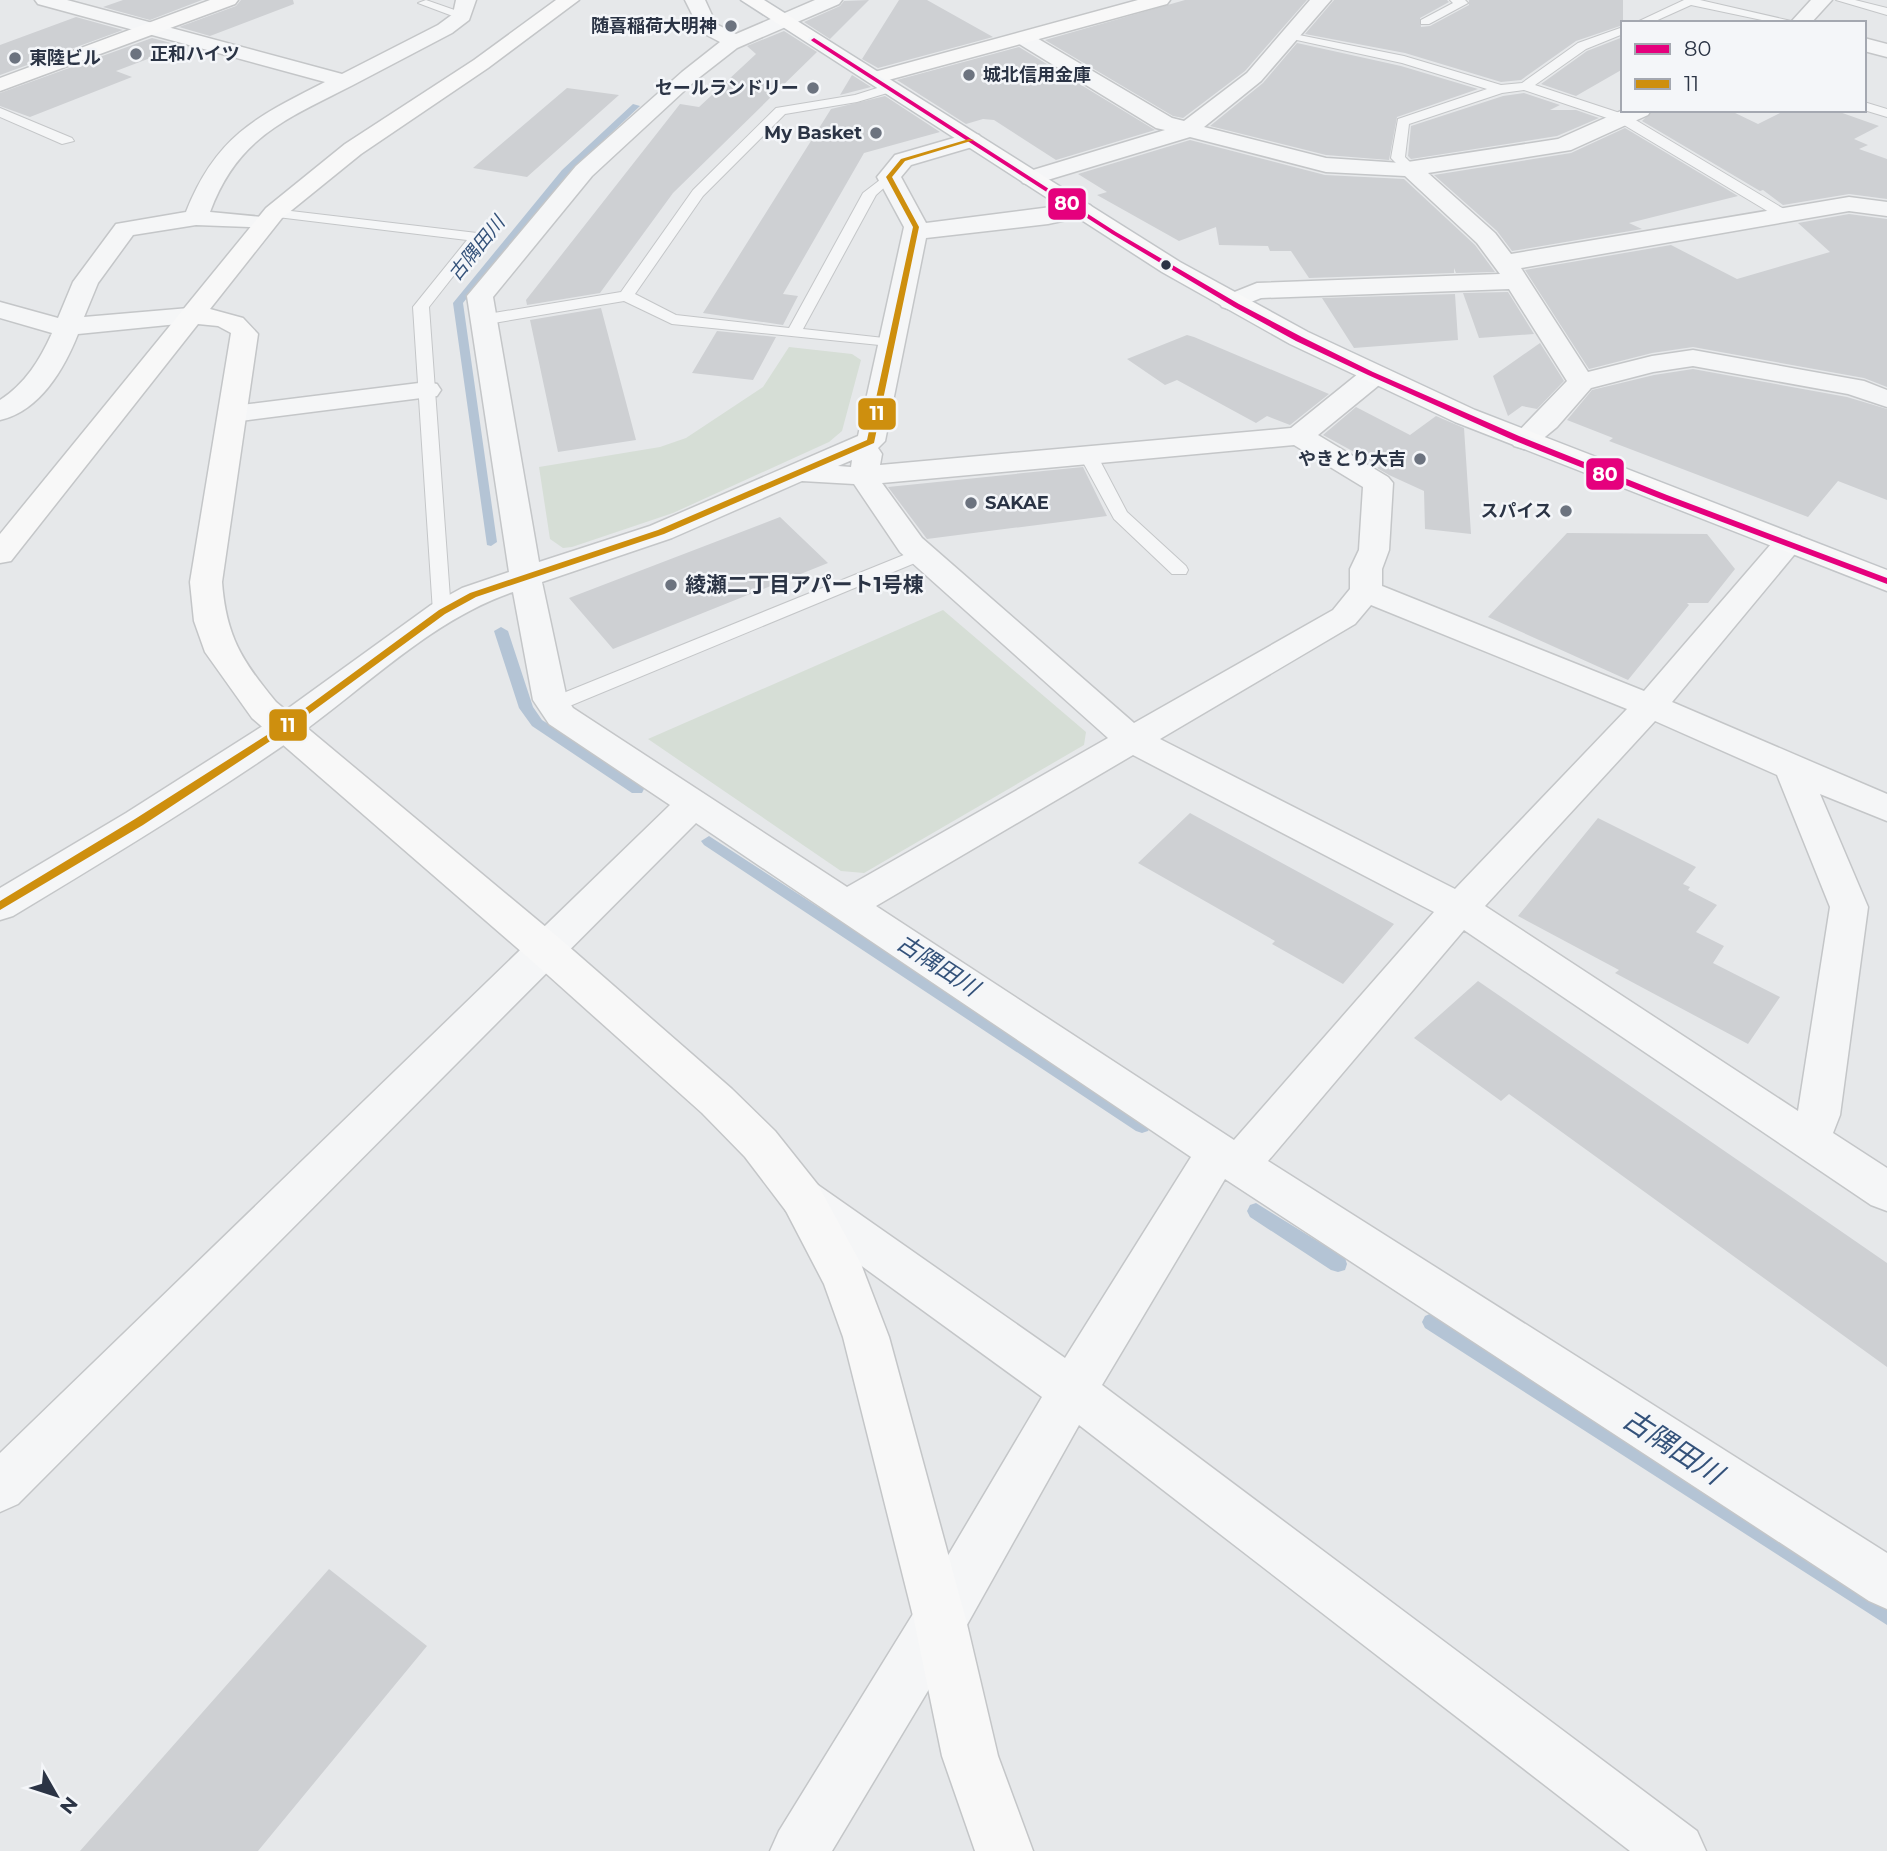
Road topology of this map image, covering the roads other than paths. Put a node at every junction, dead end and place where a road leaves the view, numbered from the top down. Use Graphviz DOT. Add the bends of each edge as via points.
graph roads {
  1 [pos="45,0"];
  2 [pos="228,0"];
  3 [pos="569,0"];
  4 [pos="695,0"];
  5 [pos="751,0"];
  6 [pos="832,0"];
  7 [pos="1160,0"];
  8 [pos="1321,0"];
  9 [pos="1457,0"];
  10 [pos="1822,0"];
  11 [pos="1842,0"];
  12 [pos="1693,1"];
  13 [pos="424,3"];
  14 [pos="464,8"];
  15 [pos="1887,12"];
  16 [pos="1646,21"];
  17 [pos="1785,21"];
  18 [pos="1802,21"];
  19 [pos="785,22"];
  20 [pos="1425,22"];
  21 [pos="150,29"];
  22 [pos="1621,31"];
  23 [pos="1289,37"];
  24 [pos="1023,38"];
  25 [pos="736,42"];
  26 [pos="1866,45"];
  27 [pos="1887,51"];
  28 [pos="345,81"];
  29 [pos="882,83"];
  30 [pos="0,85"];
  31 [pos="1525,86"];
  32 [pos="1500,89"];
  33 [pos="1866,107"];
  34 [pos="0,112"];
  35 [pos="1887,113"];
  36 [pos="1632,115"];
  37 [pos="1185,131"];
  38 [pos="971,140"];
  39 [pos="67,141"];
  40 [pos="1410,169"];
  41 [pos="889,177"];
  42 [pos="1031,178"];
  43 [pos="1887,209"];
  44 [pos="1082,210"];
  45 [pos="1784,215"];
  46 [pos="196,218"];
  47 [pos="269,218"];
  48 [pos="915,232"];
  49 [pos="1511,272"];
  50 [pos="626,296"];
  51 [pos="1231,302"];
  52 [pos="0,310"];
  53 [pos="189,316"];
  54 [pos="482,320"];
  55 [pos="65,327"];
  56 [pos="794,332"];
  57 [pos="893,344"];
  58 [pos="1374,375"];
  59 [pos="1581,382"];
  60 [pos="427,390"];
  61 [pos="1887,399"];
  62 [pos="0,412"];
  63 [pos="233,414"];
  64 [pos="1299,436"];
  65 [pos="1524,440"];
  66 [pos="871,441"];
  67 [pos="1087,453"];
  68 [pos="799,473"];
  69 [pos="863,477"];
  70 [pos="1789,543"];
  71 [pos="0,554"];
  72 [pos="921,554"];
  73 [pos="1179,570"];
  74 [pos="526,579"];
  75 [pos="1887,581"];
  76 [pos="1366,591"];
  77 [pos="442,612"];
  78 [pos="553,705"];
  79 [pos="1650,706"];
  80 [pos="284,728"];
  81 [pos="1130,738"];
  82 [pos="1792,768"];
  83 [pos="693,804"];
  84 [pos="1887,808"];
  85 [pos="0,906"];
  86 [pos="845,906"];
  87 [pos="1460,908"];
  88 [pos="545,948"];
  89 [pos="1810,1141"];
  90 [pos="1229,1158"];
  91 [pos="1887,1192"];
  92 [pos="802,1198"];
  93 [pos="1072,1391"];
  94 [pos="0,1487"];
  95 [pos="1887,1583"];
  96 [pos="940,1620"];
  97 [pos="799,1851"];
  98 [pos="1004,1851"];
  99 [pos="1676,1851"];
  1 -- 21 [label="street"];
  2 -- 21 [label="street"];
  3 -- 47 [label="street" via="353,149"];
  4 -- 25 [label="street" via="708,28"];
  5 -- 19 [label="street"];
  6 -- 19 [label="street"];
  7 -- 24 [label="street"];
  8 -- 23 [label="street"];
  9 -- 20 [label="lane" via="1462,2"];
  10 -- 18 [label="street"];
  11 -- 15 [label="lane"];
  12 -- 16 [label="lane"];
  12 -- 17 [label="lane"];
  13 -- 14 [label="lane"];
  14 -- 28 [label="street" via="444,29"];
  19 -- 25 [label="street"];
  19 -- 29 [label="street"];
  21 -- 28 [label="street"];
  21 -- 30 [label="street"];
  22 -- 31 [label="lane" via="1582,46"];
  23 -- 32 [label="lane" via="1404,60"];
  23 -- 37 [label="street" via="1254,77"];
  24 -- 29 [label="street"];
  24 -- 37 [label="street" via="1164,124"];
  25 -- 54 [label="street" via="689,76 584,170 480,296"];
  26 -- 27 [label="street"];
  28 -- 46 [label="street" via="245,135 207,186"];
  29 -- 38 [label="street"];
  29 -- 50 [label="lane" via="857,98 780,111 698,192"];
  31 -- 32 [label="lane"];
  31 -- 36 [label="lane"];
  32 -- 40 [label="lane" via="1403,122 1398,158"];
  33 -- 35 [label="lane"];
  34 -- 39 [label="lane"];
  36 -- 40 [label="street" via="1563,145"];
  36 -- 45 [label="lane"];
  37 -- 40 [label="street" via="1326,165"];
  37 -- 42 [label="street"];
  38 -- 41 [label="street" via="903,160"];
  38 -- 42 [label="street"];
  40 -- 49 [label="street" via="1486,238"];
  41 -- 48 [label="street"];
  41 -- 56 [label="lane" via="870,193"];
  42 -- 44 [label="street"];
  43 -- 45 [label="street" via="1849,204"];
  44 -- 48 [label="street"];
  44 -- 51 [label="street"];
  45 -- 49 [label="street"];
  46 -- 47 [label="street"];
  46 -- 55 [label="street" via="125,229 86,282"];
  47 -- 53 [label="street"];
  47 -- 60 [label="lane" via="477,237 421,307"];
  48 -- 57 [label="street"];
  49 -- 51 [label="street" via="1258,291"];
  49 -- 59 [label="street"];
  50 -- 54 [label="lane"];
  50 -- 56 [label="lane" via="672,319"];
  51 -- 58 [label="street"];
  52 -- 55 [label="street"];
  53 -- 55 [label="street"];
  53 -- 63 [label="street" via="219,318 239,325 245,334"];
  53 -- 71 [label="street"];
  54 -- 74 [label="street"];
  55 -- 62 [label="street" via="52,364 21,399"];
  56 -- 57 [label="lane"];
  57 -- 66 [label="street"];
  58 -- 64 [label="street"];
  58 -- 65 [label="street"];
  59 -- 61 [label="street" via="1693,358 1854,387"];
  59 -- 65 [label="street"];
  60 -- 63 [label="street"];
  60 -- 77 [label="lane"];
  63 -- 80 [label="street" via="206,582 207,617 237,678"];
  64 -- 67 [label="street"];
  64 -- 76 [label="street" via="1378,483"];
  65 -- 70 [label="street"];
  66 -- 68 [label="street"];
  66 -- 69 [label="street"];
  67 -- 69 [label="street"];
  67 -- 73 [label="lane" via="1120,515"];
  68 -- 69 [label="street"];
  68 -- 74 [label="street" via="660,532"];
  69 -- 72 [label="street"];
  70 -- 75 [label="street"];
  70 -- 79 [label="street"];
  72 -- 78 [label="lane"];
  72 -- 81 [label="street"];
  74 -- 77 [label="street" via="473,595"];
  74 -- 78 [label="street"];
  76 -- 79 [label="street"];
  76 -- 81 [label="street" via="1343,617"];
  77 -- 80 [label="street"];
  78 -- 83 [label="street" via="561,716"];
  79 -- 82 [label="street"];
  79 -- 87 [label="street"];
  80 -- 85 [label="street"];
  80 -- 88 [label="street"];
  81 -- 86 [label="street"];
  81 -- 87 [label="street"];
  82 -- 84 [label="street"];
  82 -- 89 [label="street" via="1849,907 1819,1115"];
  83 -- 86 [label="street"];
  83 -- 88 [label="street"];
  86 -- 90 [label="street"];
  87 -- 89 [label="street"];
  87 -- 90 [label="street"];
  88 -- 92 [label="street" via="717,1101 760,1144"];
  88 -- 94 [label="street"];
  89 -- 91 [label="street"];
  90 -- 93 [label="street"];
  90 -- 95 [label="street"];
  92 -- 93 [label="street"];
  92 -- 96 [label="street" via="845,1279 866,1337"];
  93 -- 96 [label="street"];
  93 -- 99 [label="street"];
  96 -- 97 [label="street"];
  96 -- 98 [label="street" via="970,1756"];
}
